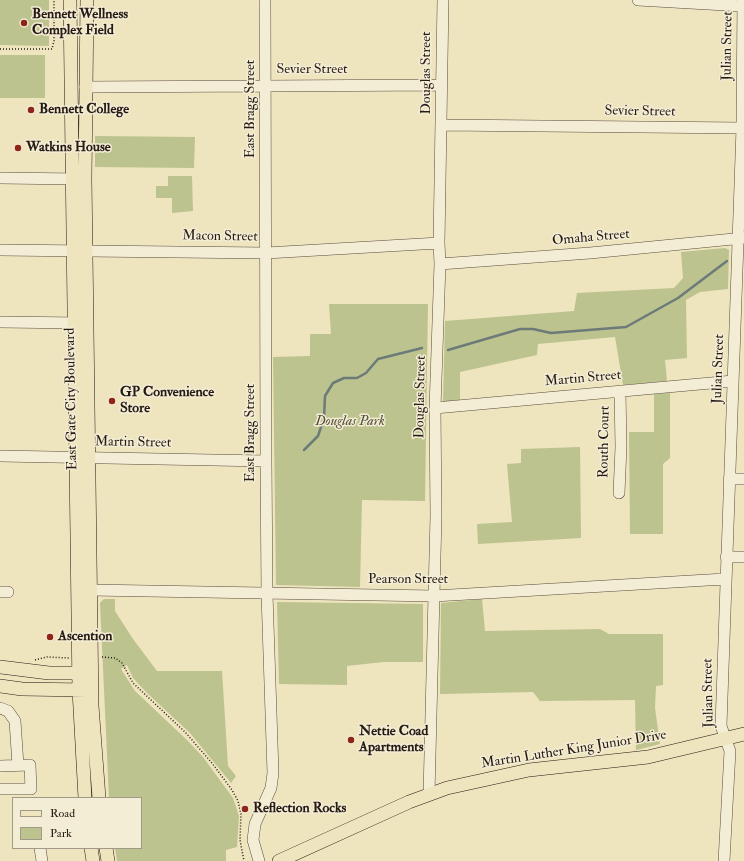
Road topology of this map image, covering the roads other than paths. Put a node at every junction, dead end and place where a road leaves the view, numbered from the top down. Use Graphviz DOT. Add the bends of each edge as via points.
graph roads {
  1 [pos="70,0"];
  2 [pos="87,0"];
  3 [pos="265,0"];
  4 [pos="443,0"];
  5 [pos="638,0"];
  6 [pos="743,3"];
  7 [pos="266,85"];
  8 [pos="442,85"];
  9 [pos="85,87"];
  10 [pos="442,125"];
  11 [pos="742,128"];
  12 [pos="0,178"];
  13 [pos="78,179"];
  14 [pos="741,238"];
  15 [pos="439,243"];
  16 [pos="0,250"];
  17 [pos="79,251"];
  18 [pos="266,253"];
  19 [pos="440,264"];
  20 [pos="0,322"];
  21 [pos="81,323"];
  22 [pos="733,381"];
  23 [pos="620,391"];
  24 [pos="435,408"];
  25 [pos="0,456"];
  26 [pos="76,457"];
  27 [pos="89,458"];
  28 [pos="266,461"];
  29 [pos="729,479"];
  30 [pos="744,479"];
  31 [pos="619,493"];
  32 [pos="726,557"];
  33 [pos="744,557"];
  34 [pos="725,579"];
  35 [pos="91,590"];
  36 [pos="268,594"];
  37 [pos="434,596"];
  38 [pos="0,667"];
  39 [pos="92,673"];
  40 [pos="79,674"];
  41 [pos="0,686"];
  42 [pos="79,690"];
  43 [pos="92,690"];
  44 [pos="0,708"];
  45 [pos="744,734"];
  46 [pos="726,738"];
  47 [pos="18,765"];
  48 [pos="0,766"];
  49 [pos="0,789"];
  50 [pos="32,794"];
  51 [pos="429,794"];
  52 [pos="85,797"];
  53 [pos="100,797"];
  54 [pos="40,849"];
  55 [pos="91,849"];
  56 [pos="106,849"];
  57 [pos="42,861"];
  58 [pos="94,861"];
  59 [pos="108,861"];
  60 [pos="259,861"];
  61 [pos="279,861"];
  62 [pos="724,861"];
  1 -- 13 [label="main road, East Gate City Boulevard"];
  2 -- 9 [label="main road, East Gate City Boulevard"];
  3 -- 7 [label="street, East Bragg Street"];
  4 -- 8 [label="street, Douglas Street"];
  5 -- 6 [label="street"];
  6 -- 11 [label="street, Julian Street"];
  7 -- 8 [label="street, Sevier Street"];
  7 -- 9 [label="street, Sevier Street"];
  7 -- 18 [label="street, East Bragg Street"];
  8 -- 10 [label="street, Douglas Street"];
  9 -- 13 [label="main road, East Gate City Boulevard"];
  10 -- 11 [label="street, Sevier Street"];
  10 -- 15 [label="street, Douglas Street"];
  11 -- 14 [label="street, Julian Street"];
  12 -- 13 [label="street"];
  13 -- 17 [label="main road, East Gate City Boulevard"];
  14 -- 19 [label="street, Omaha Street"];
  14 -- 22 [label="street, Julian Street"];
  15 -- 18 [label="street, Macon Street"];
  15 -- 19 [label="street, Douglas Street"];
  16 -- 17 [label="street, Macon Street"];
  17 -- 18 [label="street, Macon Street"];
  17 -- 21 [label="main road, East Gate City Boulevard"];
  18 -- 28 [label="street, East Bragg Street"];
  19 -- 24 [label="street, Douglas Street"];
  20 -- 21 [label="street"];
  21 -- 26 [label="main road, East Gate City Boulevard"];
  21 -- 27 [label="main road, East Gate City Boulevard"];
  22 -- 23 [label="street, Martin Street"];
  22 -- 29 [label="street, Julian Street"];
  23 -- 24 [label="street, Martin Street"];
  23 -- 31 [label="street, Routh Court"];
  24 -- 37 [label="street, Douglas Street"];
  25 -- 26 [label="street, Martin Street"];
  26 -- 27 [label="street, Martin Street"];
  26 -- 40 [label="main road, East Gate City Boulevard"];
  27 -- 28 [label="street, Martin Street"];
  27 -- 35 [label="main road, East Gate City Boulevard"];
  28 -- 36 [label="street, East Bragg Street"];
  29 -- 30 [label="street"];
  29 -- 32 [label="street, Julian Street"];
  32 -- 33 [label="street"];
  32 -- 34 [label="street, Julian Street"];
  34 -- 37 [label="street, Pearson Street"];
  34 -- 46 [label="street, Julian Street" via="721,726"];
  35 -- 36 [label="street, Pearson Street"];
  35 -- 39 [label="main road, East Gate City Boulevard"];
  36 -- 37 [label="street, Pearson Street"];
  36 -- 60 [label="street, East Bragg Street" via="273,773 271,788 255,824 253,840"];
  37 -- 51 [label="street, Douglas Street"];
  38 -- 40 [label="main road" via="31,672"];
  39 -- 40 [label="main road"];
  39 -- 43 [label="main road, East Gate City Boulevard"];
  40 -- 42 [label="main road, East Gate City Boulevard"];
  41 -- 42 [label="main road"];
  42 -- 43 [label="main road"];
  42 -- 52 [label="main road, East Gate City Boulevard"];
  43 -- 53 [label="main road, East Gate City Boulevard" via="94,745"];
  44 -- 47 [label="street" via="8,711 15,721"];
  45 -- 46 [label="main road, Martin Luther King Junior Drive"];
  46 -- 51 [label="main road, Martin Luther King Junior Drive" via="635,759 529,770"];
  46 -- 62 [label="street, Julian Street" via="730,752 730,782"];
  47 -- 48 [label="street"];
  47 -- 50 [label="street" via="30,765"];
  49 -- 50 [label="street"];
  51 -- 61 [label="main road, Martin Luther King Junior Drive"];
  54 -- 57 [label="street"];
  55 -- 58 [label="main road"];
  56 -- 59 [label="main road"];
}
